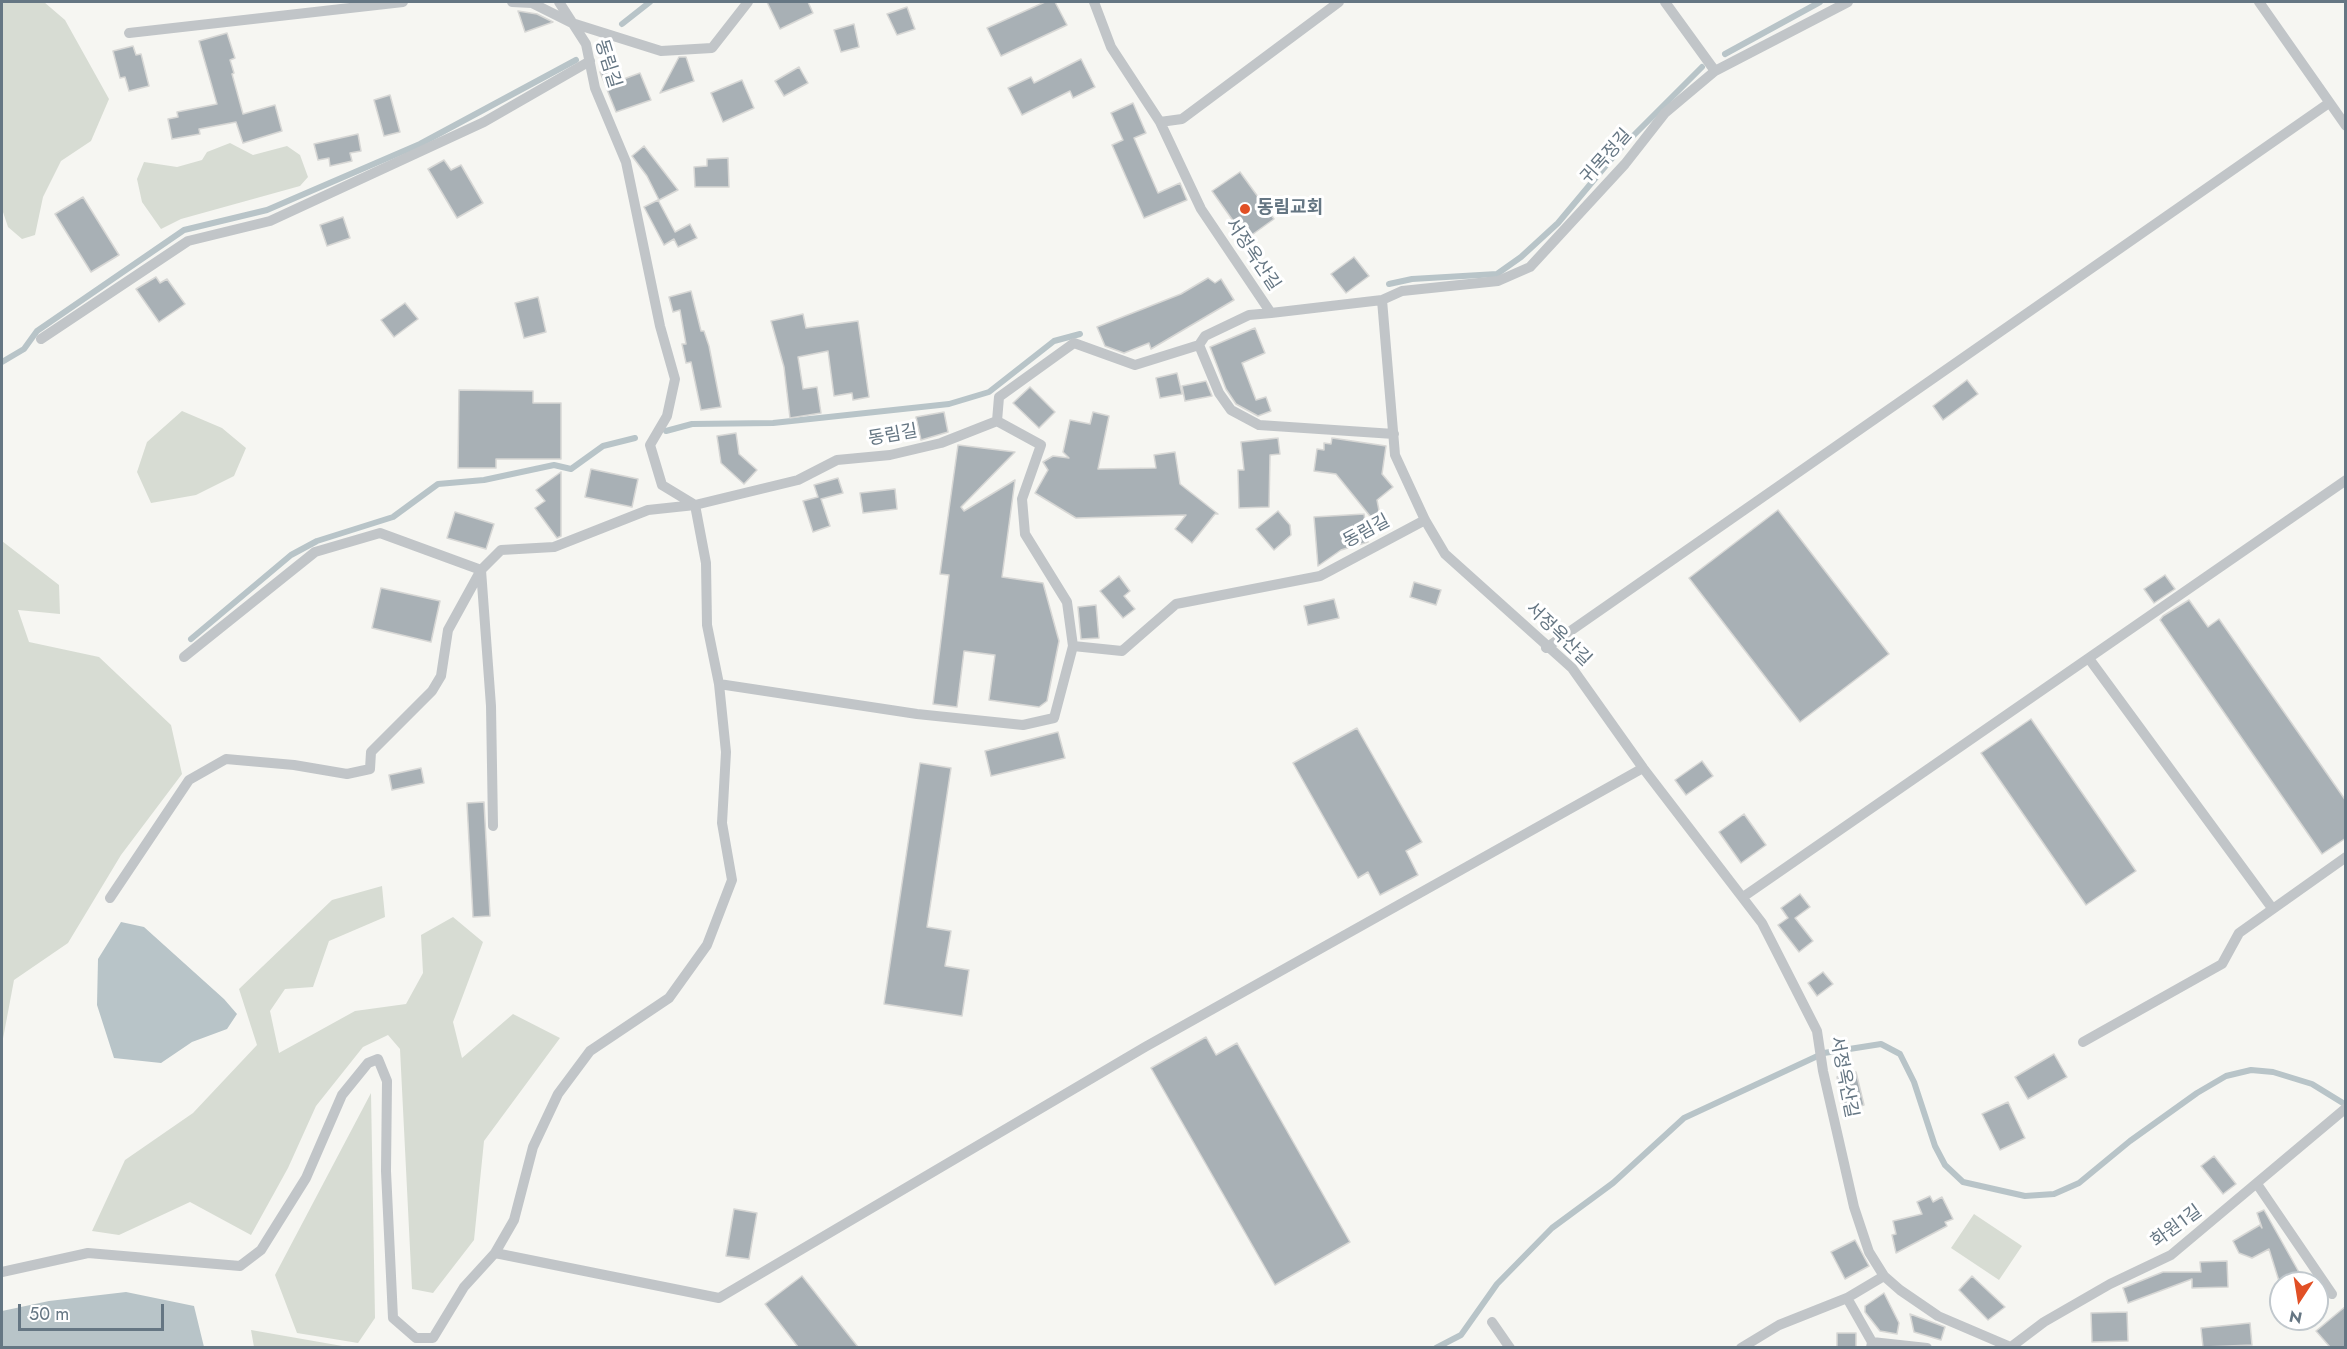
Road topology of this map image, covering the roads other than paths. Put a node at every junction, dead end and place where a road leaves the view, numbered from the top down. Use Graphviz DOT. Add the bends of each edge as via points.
graph roads {
  1 [pos="403,2"];
  2 [pos="512,2"];
  3 [pos="559,2"];
  4 [pos="748,2"];
  5 [pos="1094,2"];
  6 [pos="1340,2"];
  7 [pos="1665,2"];
  8 [pos="1848,2"];
  9 [pos="2259,2"];
  10 [pos="572,23"];
  11 [pos="129,33"];
  12 [pos="590,61"];
  13 [pos="1715,71"];
  14 [pos="2329,103"];
  15 [pos="1160,122"];
  16 [pos="2346,126"];
  17 [pos="1382,300"];
  18 [pos="1271,314"];
  19 [pos="41,339"];
  20 [pos="1200,345"];
  21 [pos="998,421"];
  22 [pos="1394,434"];
  23 [pos="2346,480"];
  24 [pos="694,505"];
  25 [pos="1425,520"];
  26 [pos="481,570"];
  27 [pos="1073,646"];
  28 [pos="1546,648"];
  29 [pos="184,657"];
  30 [pos="2090,660"];
  31 [pos="718,684"];
  32 [pos="1643,768"];
  33 [pos="493,826"];
  34 [pos="2346,856"];
  35 [pos="1743,897"];
  36 [pos="110,898"];
  37 [pos="2272,908"];
  38 [pos="2083,1042"];
  39 [pos="2346,1108"];
  40 [pos="2336,1117"];
  41 [pos="2346,1123"];
  42 [pos="2257,1184"];
  43 [pos="495,1253"];
  44 [pos="2,1272"];
  45 [pos="1884,1276"];
  46 [pos="2332,1294"];
  47 [pos="1847,1298"];
  48 [pos="1492,1322"];
  49 [pos="1871,1345"];
  50 [pos="1510,1347"];
  51 [pos="1741,1347"];
  52 [pos="1927,1347"];
  53 [pos="1997,1347"];
  54 [pos="2012,1347"];
  1 -- 11 [label="lane"];
  2 -- 10 [label="lane" via="532,3"];
  3 -- 10 [label="lane, 동림길"];
  4 -- 10 [label="lane" via="712,48 661,51"];
  5 -- 15 [label="lane, 서정옥산길" via="1111,47"];
  6 -- 15 [label="lane" via="1182,119"];
  7 -- 13 [label="lane"];
  8 -- 13 [label="lane, 귀목정길"];
  9 -- 14 [label="lane"];
  10 -- 12 [label="lane, 동림길" via="586,44"];
  12 -- 19 [label="lane" via="456,136 270,221 188,241"];
  12 -- 24 [label="lane, 동림길" via="595,88 626,162 675,379 667,416 650,445 662,485"];
  13 -- 17 [label="lane, 귀목정길" via="1665,113 1625,164 1530,267 1498,281 1402,291"];
  14 -- 16 [label="lane"];
  14 -- 28 [label="lane"];
  15 -- 18 [label="lane, 서정옥산길" via="1202,209"];
  17 -- 18 [label="lane, 서정옥산길"];
  17 -- 22 [label="lane, 서정옥산길"];
  18 -- 20 [label="lane" via="1249,315 1205,336"];
  20 -- 21 [label="lane" via="1135,365 1074,343 999,397"];
  20 -- 22 [label="lane" via="1219,393 1231,410 1258,425"];
  21 -- 24 [label="lane, 동림길" via="941,443 890,455 837,460 798,480"];
  21 -- 27 [label="lane" via="1041,445 1022,499 1025,534 1067,602"];
  22 -- 25 [label="lane, 서정옥산길" via="1395,455"];
  23 -- 30 [label="lane"];
  24 -- 26 [label="lane" via="648,510 554,547 501,550"];
  24 -- 31 [label="lane" via="706,563 707,625"];
  25 -- 27 [label="lane, 동림길" via="1320,576 1176,604 1122,651"];
  25 -- 28 [label="lane, 서정옥산길" via="1445,554"];
  26 -- 29 [label="lane" via="380,532 315,552"];
  26 -- 33 [label="lane" via="491,706"];
  26 -- 36 [label="lane" via="448,630 441,676 432,691 371,752 370,769 347,774 226,759 189,780"];
  27 -- 31 [label="lane" via="1054,718 1023,725 916,714"];
  28 -- 32 [label="lane, 서정옥산길" via="1572,668"];
  30 -- 35 [label="lane"];
  30 -- 37 [label="lane"];
  31 -- 43 [label="lane" via="726,752 722,823 732,880 707,945 669,998 591,1051 558,1094 533,1147 514,1220"];
  32 -- 35 [label="lane, 서정옥산길"];
  32 -- 43 [label="lane" via="1145,1047 719,1298"];
  34 -- 37 [label="lane"];
  35 -- 45 [label="lane, 서정옥산길" via="1762,923 1817,1031 1854,1207 1869,1252"];
  37 -- 38 [label="lane" via="2239,933 2222,964"];
  39 -- 40 [label="lane, 화원1길"];
  40 -- 41 [label="lane"];
  40 -- 42 [label="lane, 화원1길"];
  42 -- 46 [label="lane"];
  42 -- 54 [label="lane, 화원1길" via="2171,1256 2110,1284 2044,1322"];
  43 -- 44 [label="lane" via="464,1287 433,1338 416,1338 393,1318 386,1171 387,1081 378,1059 368,1063 342,1095 306,1178 261,1250 240,1266 88,1253"];
  45 -- 47 [label="lane"];
  45 -- 54 [label="lane, 서정옥산길" via="1938,1316"];
  47 -- 49 [label="lane"];
  47 -- 51 [label="lane" via="1779,1325"];
  48 -- 50 [label="lane"];
  49 -- 52 [label="lane"];
  53 -- 54 [label="lane"];
}
